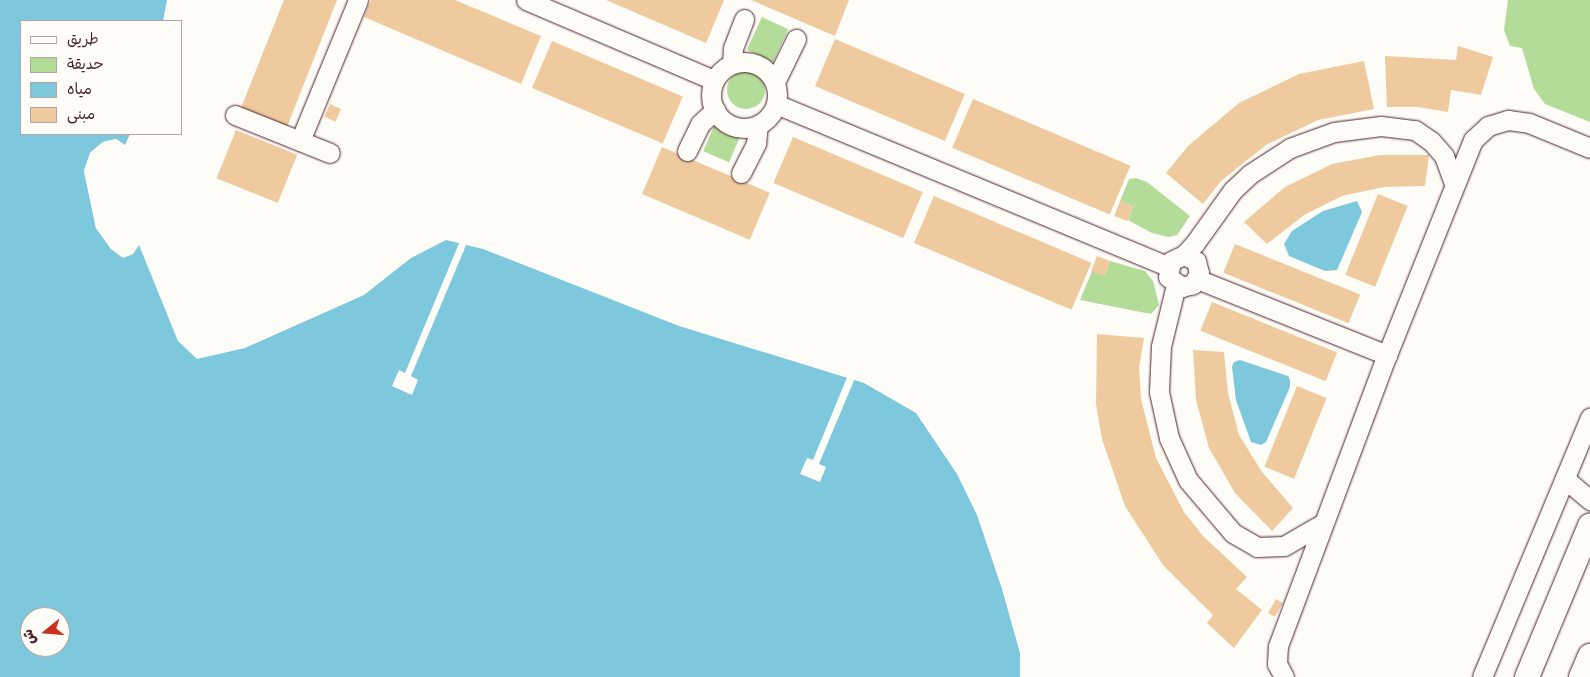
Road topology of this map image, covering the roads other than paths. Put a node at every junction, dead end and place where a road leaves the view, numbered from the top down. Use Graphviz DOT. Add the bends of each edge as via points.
graph roads {
  1 [pos="358,0"];
  2 [pos="526,0"];
  3 [pos="744,20"];
  4 [pos="796,39"];
  5 [pos="732,63"];
  6 [pos="714,80"];
  7 [pos="775,82"];
  8 [pos="776,104"];
  9 [pos="715,110"];
  10 [pos="235,115"];
  11 [pos="758,125"];
  12 [pos="300,141"];
  13 [pos="1590,148"];
  14 [pos="687,151"];
  15 [pos="330,153"];
  16 [pos="741,172"];
  17 [pos="1454,184"];
  18 [pos="1184,255"];
  19 [pos="1168,266"];
  20 [pos="1197,279"];
  21 [pos="1176,285"];
  22 [pos="1387,355"];
  23 [pos="1590,418"];
  24 [pos="1584,445"];
  25 [pos="1565,479"];
  26 [pos="1590,500"];
  27 [pos="1322,524"];
  28 [pos="1590,526"];
  29 [pos="1590,656"];
  30 [pos="1284,677"];
  31 [pos="1482,677"];
  32 [pos="1527,677"];
  33 [pos="1581,677"];
  1 -- 12 [label="street"];
  2 -- 6 [label="street"];
  3 -- 5 [label="street" via="733,48"];
  4 -- 7 [label="street"];
  5 -- 6 [label="street"];
  5 -- 7 [label="street" via="756,64 767,70"];
  6 -- 9 [label="street" via="711,90"];
  7 -- 8 [label="street"];
  8 -- 11 [label="street" via="772,114"];
  8 -- 19 [label="street"];
  9 -- 11 [label="street" via="732,126"];
  9 -- 14 [label="street" via="700,124"];
  10 -- 12 [label="street"];
  11 -- 16 [label="street" via="756,143"];
  12 -- 15 [label="street"];
  13 -- 17 [label="street" via="1518,120 1498,122 1473,140"];
  17 -- 18 [label="street" via="1444,156 1431,141 1414,130 1381,126 1334,132 1290,148 1250,174 1223,203"];
  17 -- 22 [label="street"];
  18 -- 19 [label="street" via="1175,257"];
  18 -- 20 [label="street" via="1196,261"];
  19 -- 21 [label="street" via="1168,277"];
  20 -- 21 [label="street" via="1188,287"];
  20 -- 22 [label="street"];
  21 -- 27 [label="street" via="1161,346 1160,392 1169,438 1188,480 1233,533 1257,547 1284,546"];
  22 -- 27 [label="street"];
  23 -- 24 [label="street"];
  24 -- 25 [label="street"];
  25 -- 26 [label="street"];
  25 -- 31 [label="street"];
  27 -- 30 [label="street" via="1278,646 1277,664"];
  28 -- 32 [label="main road"];
  29 -- 33 [label="main road"];
}
